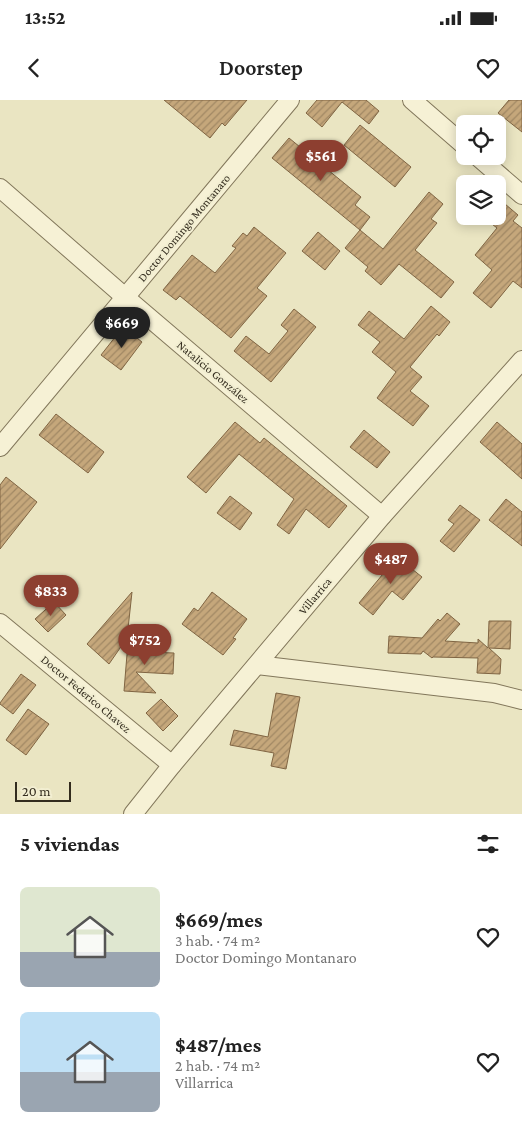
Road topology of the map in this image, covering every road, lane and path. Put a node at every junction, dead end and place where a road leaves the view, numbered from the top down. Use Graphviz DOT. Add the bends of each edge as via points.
graph roads {
  1 [pos="290,100"];
  2 [pos="412,100"];
  3 [pos="456,138"];
  4 [pos="487,165"];
  5 [pos="0,188"];
  6 [pos="522,195"];
  7 [pos="125,297"];
  8 [pos="522,360"];
  9 [pos="0,447"];
  10 [pos="382,516"];
  11 [pos="0,623"];
  12 [pos="257,665"];
  13 [pos="522,700"];
  14 [pos="172,765"];
  15 [pos="133,814"];
  1 -- 7 [label="street, Doctor Domingo Montanaro"];
  2 -- 3 [label="street"];
  4 -- 6 [label="street"];
  5 -- 7 [label="street, Natalicio González"];
  7 -- 9 [label="street, Doctor Domingo Montanaro"];
  7 -- 10 [label="street, Natalicio González"];
  8 -- 10 [label="street, Villarrica"];
  10 -- 12 [label="street, Villarrica"];
  11 -- 14 [label="street, Doctor Federico Chavez"];
  12 -- 13 [label="street" via="494,693"];
  12 -- 14 [label="street, Villarrica"];
  14 -- 15 [label="street, Villarrica"];
}
